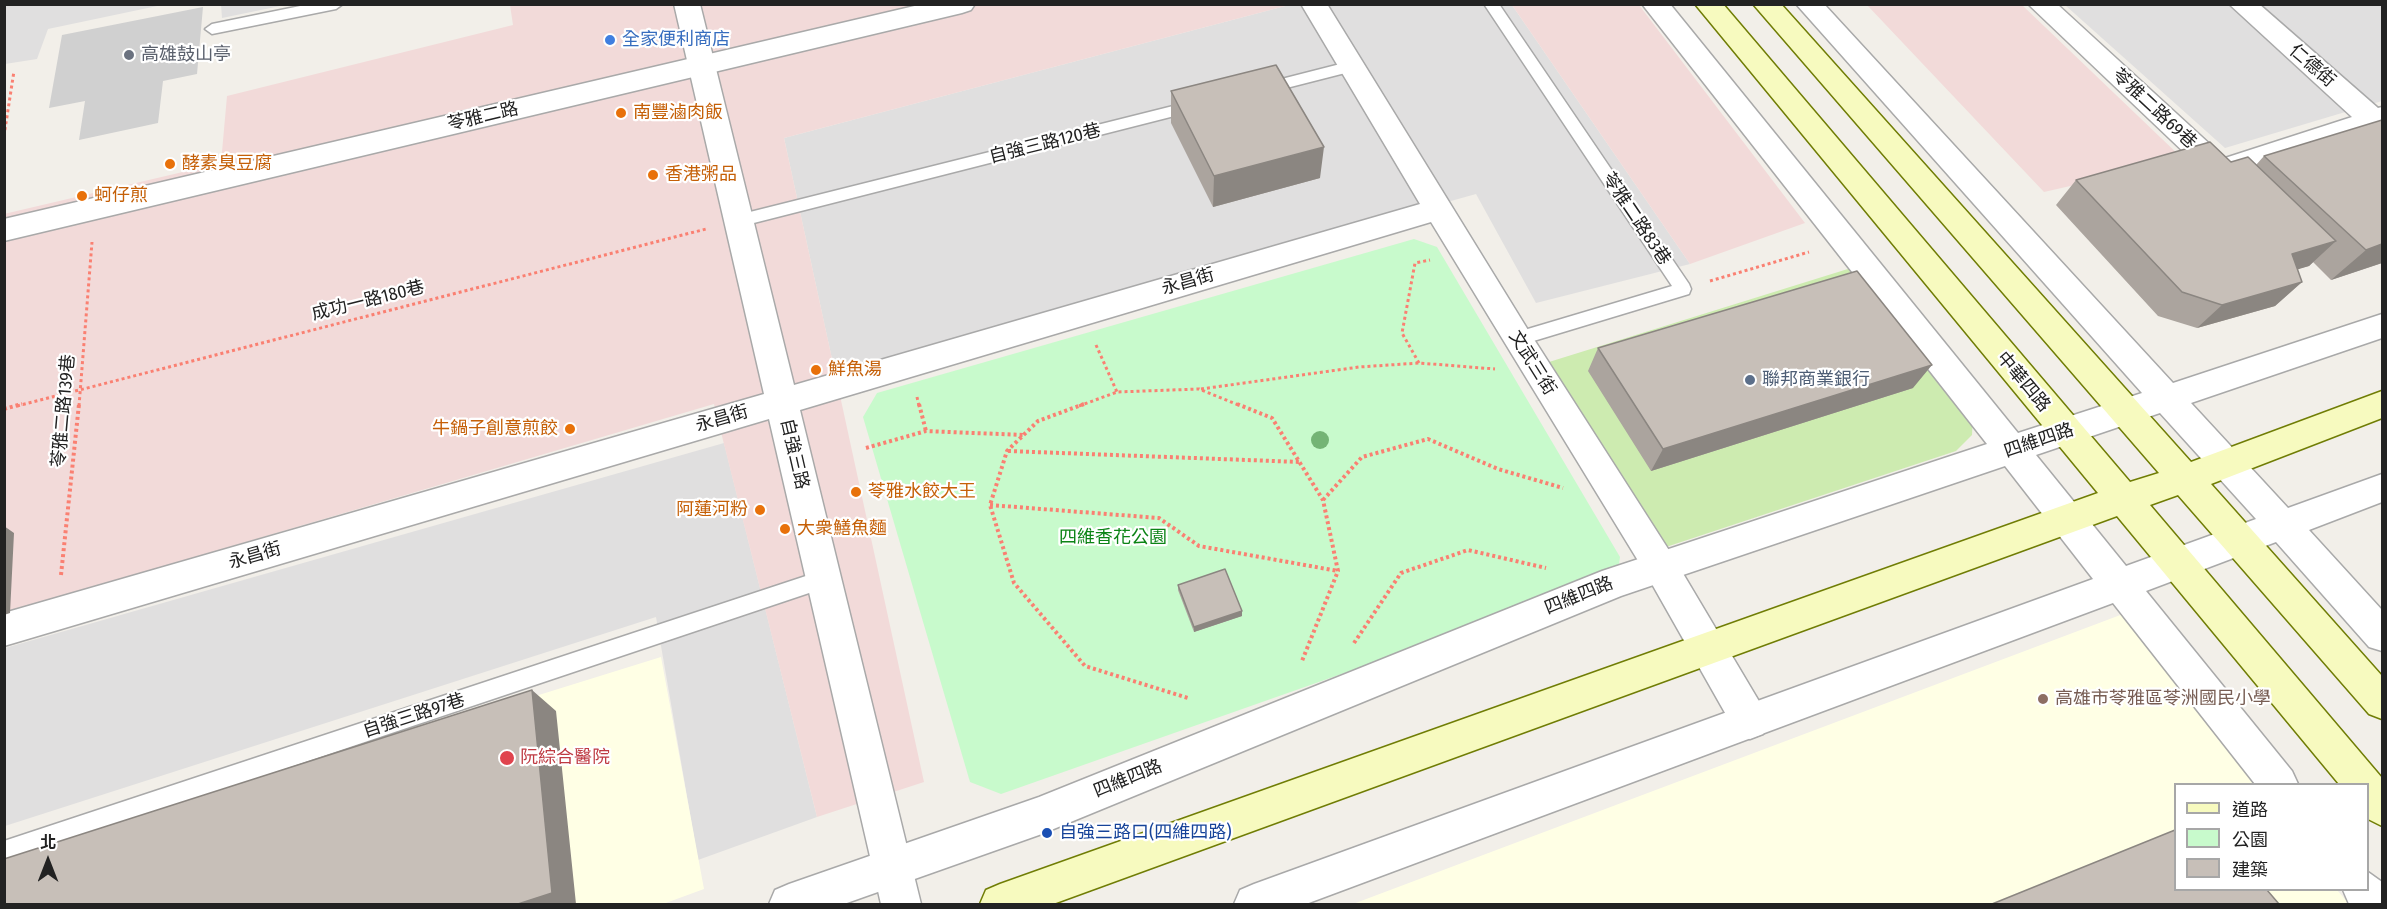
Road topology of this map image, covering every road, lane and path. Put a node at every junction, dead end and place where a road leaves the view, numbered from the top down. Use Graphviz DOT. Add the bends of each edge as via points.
graph roads {
  1 [pos="336,4"];
  2 [pos="687,4"];
  3 [pos="962,4"];
  4 [pos="1314,4"];
  5 [pos="1491,4"];
  6 [pos="1655,4"];
  7 [pos="1708,4"];
  8 [pos="1766,4"];
  9 [pos="1809,4"];
  10 [pos="2041,4"];
  11 [pos="2242,4"];
  12 [pos="212,29"];
  13 [pos="701,66"];
  14 [pos="1352,66"];
  15 [pos="14,71"];
  16 [pos="1248,93"];
  17 [pos="1213,101"];
  18 [pos="2379,121"];
  19 [pos="4,136"];
  20 [pos="94,209"];
  21 [pos="1439,209"];
  22 [pos="738,221"];
  23 [pos="4,230"];
  24 [pos="1844,242"];
  25 [pos="1438,258"];
  26 [pos="1683,289"];
  27 [pos="2382,326"];
  28 [pos="1517,339"];
  29 [pos="1096,345"];
  30 [pos="1419,363"];
  31 [pos="1498,370"];
  32 [pos="81,388"];
  33 [pos="1199,389"];
  34 [pos="1117,392"];
  35 [pos="2166,396"];
  36 [pos="917,397"];
  37 [pos="782,402"];
  38 [pos="2382,404"];
  39 [pos="4,409"];
  40 [pos="2126,410"];
  41 [pos="926,431"];
  42 [pos="2065,432"];
  43 [pos="1023,435"];
  44 [pos="867,448"];
  45 [pos="2010,450"];
  46 [pos="1007,451"];
  47 [pos="1300,462"];
  48 [pos="2227,464"];
  49 [pos="2184,478"];
  50 [pos="1563,488"];
  51 [pos="2382,488"];
  52 [pos="2121,499"];
  53 [pos="1323,500"];
  54 [pos="990,505"];
  55 [pos="2064,519"];
  56 [pos="2283,524"];
  57 [pos="2240,541"];
  58 [pos="2176,564"];
  59 [pos="1660,566"];
  60 [pos="1556,571"];
  61 [pos="1338,572"];
  62 [pos="824,579"];
  63 [pos="2118,585"];
  64 [pos="57,615"];
  65 [pos="4,630"];
  66 [pos="2382,635"];
  67 [pos="1354,643"];
  68 [pos="1706,648"];
  69 [pos="1302,661"];
  70 [pos="1188,698"];
  71 [pos="2382,702"];
  72 [pos="1750,721"];
  73 [pos="2278,783"];
  74 [pos="2362,783"];
  75 [pos="2369,791"];
  76 [pos="2382,807"];
  77 [pos="4,852"];
  78 [pos="893,869"];
  79 [pos="2364,891"];
  80 [pos="789,904"];
  81 [pos="901,904"];
  82 [pos="1000,904"];
  83 [pos="1254,904"];
  84 [pos="2376,904"];
  1 -- 12 [label="lane"];
  2 -- 13 [label="street, 自強三路"];
  3 -- 13 [label="street, 苓雅二路"];
  4 -- 14 [label="street, 文武三街"];
  5 -- 26 [label="lane, 苓雅二路83巷"];
  6 -- 24 [label="street"];
  7 -- 42 [label="main road, 中華四路"];
  8 -- 40 [label="main road"];
  9 -- 35 [label="street"];
  10 -- 18 [label="street, 苓雅二路69巷" via="2220,170"];
  11 -- 18 [label="street, 仁德街"];
  13 -- 20 [label="street, 苓雅二路"];
  13 -- 22 [label="street, 自強三路"];
  14 -- 16 [label="lane"];
  14 -- 21 [label="street, 文武三街"];
  15 -- 19 [label="path"];
  17 -- 22 [label="lane, 自強三路120巷"];
  20 -- 23 [label="street, 苓雅二路"];
  20 -- 32 [label="path, 苓雅二路139巷"];
  21 -- 28 [label="street, 文武三街"];
  21 -- 37 [label="street, 永昌街"];
  22 -- 32 [label="path, 成功一路180巷"];
  22 -- 37 [label="street, 自強三路"];
  24 -- 26 [label="path"];
  24 -- 45 [label="street"];
  25 -- 30 [label="path" via="1415,263 1402,333"];
  26 -- 28 [label="lane, 苓雅二路83巷"];
  27 -- 35 [label="street, 四維四路"];
  28 -- 59 [label="street, 文武三街"];
  29 -- 34 [label="path"];
  30 -- 31 [label="path"];
  30 -- 33 [label="path" via="1359,367"];
  32 -- 39 [label="path, 成功一路180巷"];
  32 -- 64 [label="path, 苓雅二路139巷"];
  33 -- 34 [label="path"];
  33 -- 47 [label="path" via="1272,418"];
  34 -- 43 [label="path" via="1038,421"];
  35 -- 40 [label="street, 四維四路"];
  35 -- 48 [label="street"];
  36 -- 41 [label="path"];
  37 -- 62 [label="street, 自強三路"];
  37 -- 64 [label="street, 永昌街"];
  38 -- 48 [label="main road"];
  40 -- 42 [label="street, 四維四路"];
  40 -- 49 [label="main road"];
  41 -- 43 [label="path"];
  41 -- 44 [label="path"];
  42 -- 45 [label="street, 四維四路"];
  42 -- 52 [label="main road, 中華四路"];
  43 -- 46 [label="path"];
  45 -- 55 [label="street"];
  45 -- 59 [label="street, 四維四路"];
  46 -- 47 [label="path"];
  46 -- 54 [label="path"];
  47 -- 53 [label="path"];
  48 -- 49 [label="main road"];
  48 -- 56 [label="street"];
  49 -- 52 [label="main road"];
  49 -- 57 [label="main road"];
  50 -- 53 [label="path" via="1498,469 1428,439 1362,457"];
  51 -- 56 [label="street"];
  52 -- 55 [label="main road"];
  52 -- 58 [label="main road, 中華四路"];
  53 -- 61 [label="path"];
  54 -- 61 [label="path" via="1159,518 1199,546"];
  54 -- 70 [label="path" via="1014,583 1085,666"];
  55 -- 63 [label="street"];
  55 -- 68 [label="main road"];
  56 -- 57 [label="street"];
  56 -- 66 [label="street"];
  57 -- 58 [label="street"];
  57 -- 71 [label="main road"];
  58 -- 63 [label="street"];
  58 -- 74 [label="main road, 中華四路"];
  59 -- 68 [label="street, 文武三街"];
  59 -- 78 [label="street, 四維四路" via="1039,816"];
  60 -- 67 [label="path" via="1468,550 1401,573"];
  61 -- 69 [label="path"];
  62 -- 77 [label="lane, 自強三路97巷"];
  62 -- 78 [label="street, 自強三路"];
  63 -- 72 [label="street"];
  63 -- 73 [label="street"];
  64 -- 65 [label="street, 永昌街"];
  68 -- 72 [label="street, 文武三街"];
  68 -- 82 [label="main road"];
  72 -- 83 [label="street"];
  75 -- 76 [label="main road"];
  78 -- 80 [label="street, 四維四路"];
  78 -- 81 [label="street, 自強三路"];
  79 -- 84 [label="street"];
}
